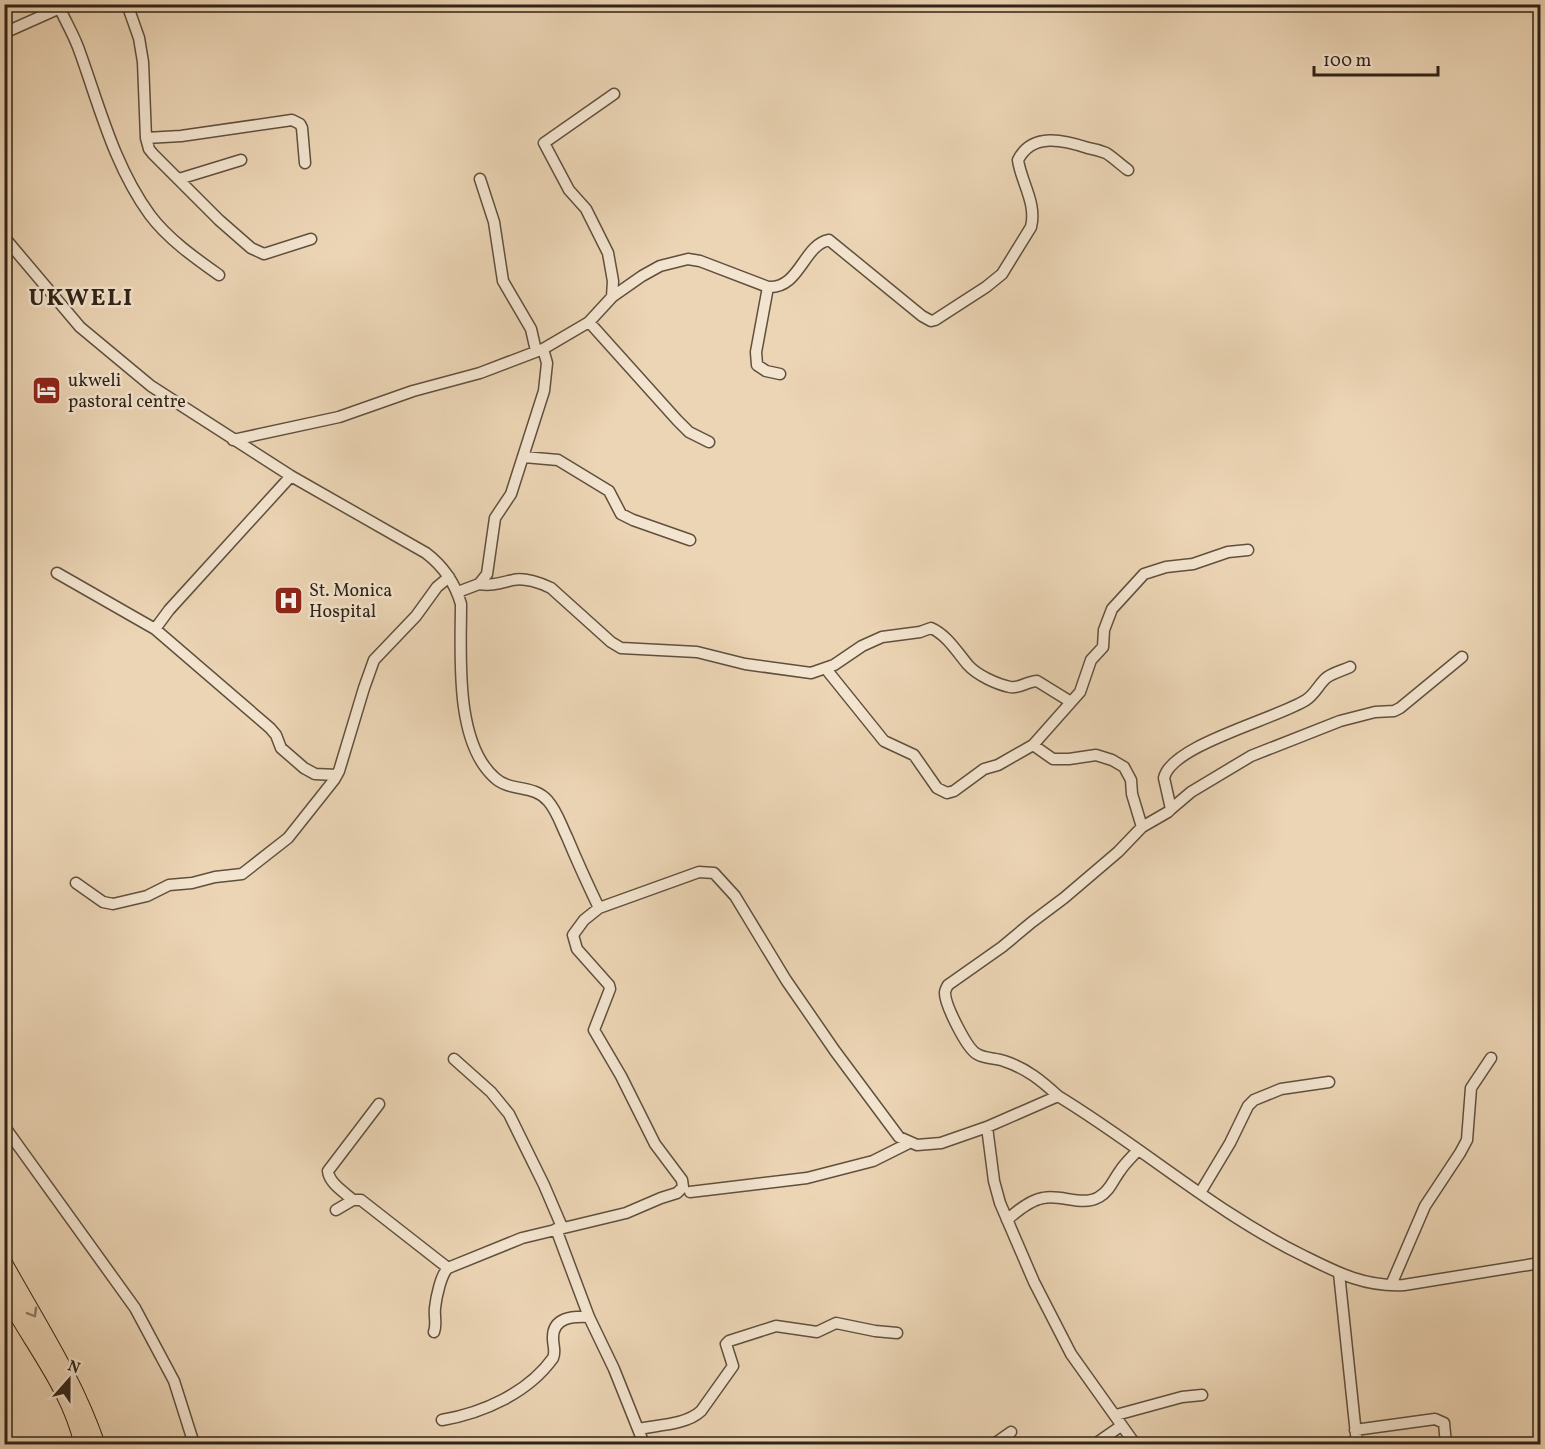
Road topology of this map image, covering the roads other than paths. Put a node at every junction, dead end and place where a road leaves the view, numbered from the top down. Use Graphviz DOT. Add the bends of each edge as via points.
graph roads {
  1 [pos="127,4"];
  2 [pos="65,7"];
  3 [pos="4,33"];
  4 [pos="614,94"];
  5 [pos="146,138"];
  6 [pos="241,160"];
  7 [pos="305,163"];
  8 [pos="1128,170"];
  9 [pos="480,178"];
  10 [pos="178,180"];
  11 [pos="311,239"];
  12 [pos="5,242"];
  13 [pos="219,275"];
  14 [pos="768,286"];
  15 [pos="612,297"];
  16 [pos="589,322"];
  17 [pos="539,350"];
  18 [pos="780,374"];
  19 [pos="233,440"];
  20 [pos="709,442"];
  21 [pos="524,457"];
  22 [pos="291,476"];
  23 [pos="690,540"];
  24 [pos="1248,550"];
  25 [pos="57,573"];
  26 [pos="449,577"];
  27 [pos="479,584"];
  28 [pos="458,592"];
  29 [pos="155,629"];
  30 [pos="1462,657"];
  31 [pos="1350,667"];
  32 [pos="826,669"];
  33 [pos="1071,702"];
  34 [pos="1033,745"];
  35 [pos="337,775"];
  36 [pos="1171,809"];
  37 [pos="1142,827"];
  38 [pos="76,883"];
  39 [pos="599,908"];
  40 [pos="1491,1058"];
  41 [pos="454,1059"];
  42 [pos="1329,1082"];
  43 [pos="1058,1096"];
  44 [pos="379,1104"];
  45 [pos="4,1126"];
  46 [pos="987,1127"];
  47 [pos="909,1143"];
  48 [pos="1138,1150"];
  49 [pos="690,1192"];
  50 [pos="1200,1193"];
  51 [pos="353,1200"];
  52 [pos="336,1210"];
  53 [pos="1007,1220"];
  54 [pos="559,1228"];
  55 [pos="4,1262"];
  56 [pos="1540,1263"];
  57 [pos="448,1268"];
  58 [pos="1339,1273"];
  59 [pos="1391,1285"];
  60 [pos="4,1292"];
  61 [pos="589,1317"];
  62 [pos="434,1332"];
  63 [pos="897,1333"];
  64 [pos="1202,1395"];
  65 [pos="1116,1415"];
  66 [pos="442,1420"];
  67 [pos="1121,1426"];
  68 [pos="638,1429"];
  69 [pos="1355,1430"];
  70 [pos="1011,1432"];
  71 [pos="82,1444"];
  72 [pos="97,1444"];
  73 [pos="194,1444"];
  74 [pos="644,1444"];
  75 [pos="994,1444"];
  76 [pos="1095,1444"];
  77 [pos="1135,1444"];
  78 [pos="1357,1444"];
  79 [pos="1446,1444"];
  1 -- 5 [label="street" via="143,62"];
  2 -- 3 [label="street"];
  2 -- 13 [label="street" via="112,146 137,194 159,224"];
  4 -- 15 [label="street" via="544,142 608,253"];
  5 -- 7 [label="street" via="292,120 302,128"];
  5 -- 10 [label="street" via="149,149"];
  6 -- 10 [label="street"];
  8 -- 14 [label="street" via="1106,153 1081,145 1054,139 1029,146 1018,160 1031,202 1031,227 1002,274 935,320 922,316 829,240 819,244 788,281 777,287"];
  9 -- 17 [label="street" via="494,222 503,281 528,322"];
  10 -- 11 [label="street" via="259,252 264,254"];
  12 -- 19 [label="street" via="99,344 151,386"];
  14 -- 15 [label="street" via="688,259 660,266"];
  14 -- 18 [label="street" via="757,365"];
  15 -- 16 [label="street"];
  16 -- 17 [label="street"];
  16 -- 20 [label="street" via="677,420 689,432"];
  17 -- 19 [label="street" via="480,373 339,417"];
  17 -- 21 [label="street" via="547,363 546,384"];
  19 -- 22 [label="street"];
  21 -- 23 [label="street" via="558,460 609,490 621,514"];
  21 -- 27 [label="street" via="511,494 495,519 487,574"];
  22 -- 26 [label="street" via="426,553"];
  22 -- 29 [label="street"];
  24 -- 33 [label="street" via="1157,569 1141,576 1112,609 1105,624 1103,647 1091,660 1084,685"];
  25 -- 29 [label="street"];
  26 -- 28 [label="street"];
  26 -- 35 [label="street" via="374,660"];
  27 -- 28 [label="street"];
  27 -- 32 [label="street" via="494,586 519,579 543,584 621,648 698,652 805,673"];
  28 -- 39 [label="street" via="462,690 473,745 488,772 498,781 532,789 549,801"];
  29 -- 35 [label="street" via="270,728 281,748 304,768 315,774"];
  30 -- 36 [label="street" via="1400,708 1340,721 1251,756 1191,792"];
  31 -- 36 [label="street" via="1326,678 1306,700 1209,742 1169,766 1164,778"];
  32 -- 33 [label="street" via="882,637 931,628 974,670 989,679 1013,687 1037,681"];
  32 -- 34 [label="street" via="884,741 914,755 943,792 954,791 984,770"];
  33 -- 34 [label="street"];
  34 -- 37 [label="street" via="1053,759 1096,755 1124,767"];
  35 -- 38 [label="street" via="297,828 242,874 169,885 147,896 113,904 103,902"];
  36 -- 37 [label="street"];
  37 -- 43 [label="street" via="1074,890 946,989 952,1012 972,1050 1017,1065"];
  39 -- 47 [label="street" via="699,872 719,877 835,1051 899,1137"];
  39 -- 54 [label="street" via="573,935 577,949 610,989 594,1030 655,1144 683,1184 677,1193 634,1210"];
  40 -- 59 [label="street" via="1471,1089 1467,1140 1425,1206"];
  41 -- 54 [label="street" via="509,1114 544,1185"];
  42 -- 50 [label="street" via="1281,1089 1254,1100"];
  43 -- 46 [label="street"];
  43 -- 48 [label="street"];
  44 -- 51 [label="street" via="328,1171 334,1183"];
  45 -- 73 [label="street" via="135,1308 174,1381"];
  46 -- 47 [label="street" via="927,1146"];
  46 -- 53 [label="street" via="994,1181"];
  47 -- 49 [label="street" via="873,1161 807,1178"];
  48 -- 50 [label="street"];
  48 -- 53 [label="street" via="1108,1190 1097,1198 1042,1198"];
  50 -- 58 [label="street" via="1265,1236"];
  51 -- 52 [label="street"];
  51 -- 57 [label="street" via="364,1202"];
  53 -- 65 [label="street" via="1071,1354"];
  54 -- 57 [label="street" via="508,1243"];
  54 -- 61 [label="street"];
  55 -- 72 [label="highway, one-way" via="59,1357"];
  56 -- 59 [label="street"];
  57 -- 62 [label="street" via="442,1276 435,1306"];
  58 -- 59 [label="street"];
  58 -- 69 [label="street"];
  60 -- 71 [label="highway" via="56,1381"];
  61 -- 66 [label="street" via="569,1317 557,1324 553,1358 523,1388 475,1413"];
  61 -- 68 [label="street"];
  63 -- 68 [label="street" via="837,1323 818,1332 776,1326 729,1341 726,1344 733,1366 696,1416"];
  64 -- 65 [label="street"];
  65 -- 67 [label="street"];
  67 -- 76 [label="street"];
  67 -- 77 [label="street"];
  68 -- 74 [label="street"];
  69 -- 78 [label="street"];
  69 -- 79 [label="street" via="1435,1419 1444,1424"];
  70 -- 75 [label="street"];
}
